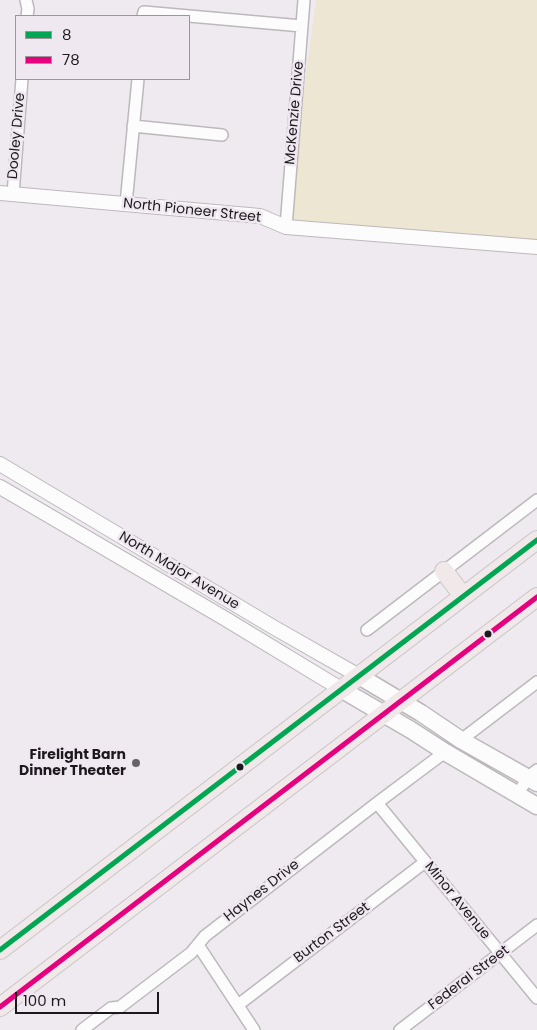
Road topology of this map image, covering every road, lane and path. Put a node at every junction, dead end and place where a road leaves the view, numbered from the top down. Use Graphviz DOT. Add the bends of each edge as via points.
graph roads {
  1 [pos="26,0"];
  2 [pos="304,0"];
  3 [pos="143,14"];
  4 [pos="27,15"];
  5 [pos="156,15"];
  6 [pos="190,18"];
  7 [pos="302,26"];
  8 [pos="22,80"];
  9 [pos="138,80"];
  10 [pos="133,126"];
  11 [pos="222,135"];
  12 [pos="6,193"];
  13 [pos="126,204"];
  14 [pos="286,227"];
  15 [pos="537,247"];
  16 [pos="0,464"];
  17 [pos="0,487"];
  18 [pos="40,487"];
  19 [pos="537,500"];
  20 [pos="30,504"];
  21 [pos="537,540"];
  22 [pos="139,547"];
  23 [pos="128,563"];
  24 [pos="444,571"];
  25 [pos="464,596"];
  26 [pos="537,597"];
  27 [pos="367,630"];
  28 [pos="359,676"];
  29 [pos="537,682"];
  30 [pos="342,689"];
  31 [pos="402,701"];
  32 [pos="384,714"];
  33 [pos="462,740"];
  34 [pos="445,752"];
  35 [pos="534,777"];
  36 [pos="518,794"];
  37 [pos="377,803"];
  38 [pos="537,806"];
  39 [pos="425,862"];
  40 [pos="537,925"];
  41 [pos="198,944"];
  42 [pos="0,950"];
  43 [pos="500,953"];
  44 [pos="537,998"];
  45 [pos="238,1005"];
  46 [pos="0,1007"];
  47 [pos="82,1030"];
  48 [pos="254,1030"];
  49 [pos="400,1030"];
  1 -- 4 [label="street"];
  2 -- 7 [label="street, McKenzie Drive"];
  3 -- 5 [label="street"];
  6 -- 7 [label="street"];
  7 -- 14 [label="street, McKenzie Drive"];
  8 -- 12 [label="street, Dooley Drive"];
  9 -- 10 [label="street"];
  10 -- 11 [label="street"];
  10 -- 13 [label="street"];
  12 -- 13 [label="street, North Pioneer Street"];
  13 -- 14 [label="street, North Pioneer Street" via="260,216"];
  14 -- 15 [label="street, North Pioneer Street"];
  16 -- 18 [label="street, North Major Avenue"];
  17 -- 20 [label="street, North Major Avenue"];
  18 -- 20 [label="street"];
  18 -- 22 [label="street, North Major Avenue"];
  19 -- 24 [label="street"];
  20 -- 23 [label="street, North Major Avenue"];
  21 -- 25 [label="main road"];
  22 -- 23 [label="street"];
  22 -- 28 [label="street, North Major Avenue"];
  23 -- 30 [label="street, North Major Avenue"];
  24 -- 25 [label="main road"];
  24 -- 27 [label="street"];
  25 -- 28 [label="main road"];
  26 -- 31 [label="main road"];
  28 -- 30 [label="main road"];
  28 -- 31 [label="main road"];
  29 -- 33 [label="street"];
  30 -- 32 [label="main road"];
  30 -- 42 [label="main road"];
  31 -- 32 [label="main road"];
  31 -- 33 [label="main road"];
  32 -- 34 [label="main road"];
  32 -- 46 [label="main road"];
  33 -- 35 [label="main road"];
  34 -- 36 [label="main road"];
  34 -- 37 [label="street, Haynes Drive"];
  35 -- 36 [label="street"];
  36 -- 38 [label="main road"];
  37 -- 39 [label="street, Minor Avenue"];
  37 -- 41 [label="street, Haynes Drive"];
  39 -- 43 [label="street, Minor Avenue"];
  39 -- 45 [label="street, Burton Street"];
  40 -- 43 [label="street, Federal Street"];
  41 -- 45 [label="street"];
  41 -- 47 [label="street, Haynes Drive" via="191,953 120,1007 111,1008"];
  43 -- 44 [label="street, Minor Avenue"];
  43 -- 49 [label="street, Federal Street"];
  45 -- 48 [label="street"];
}
